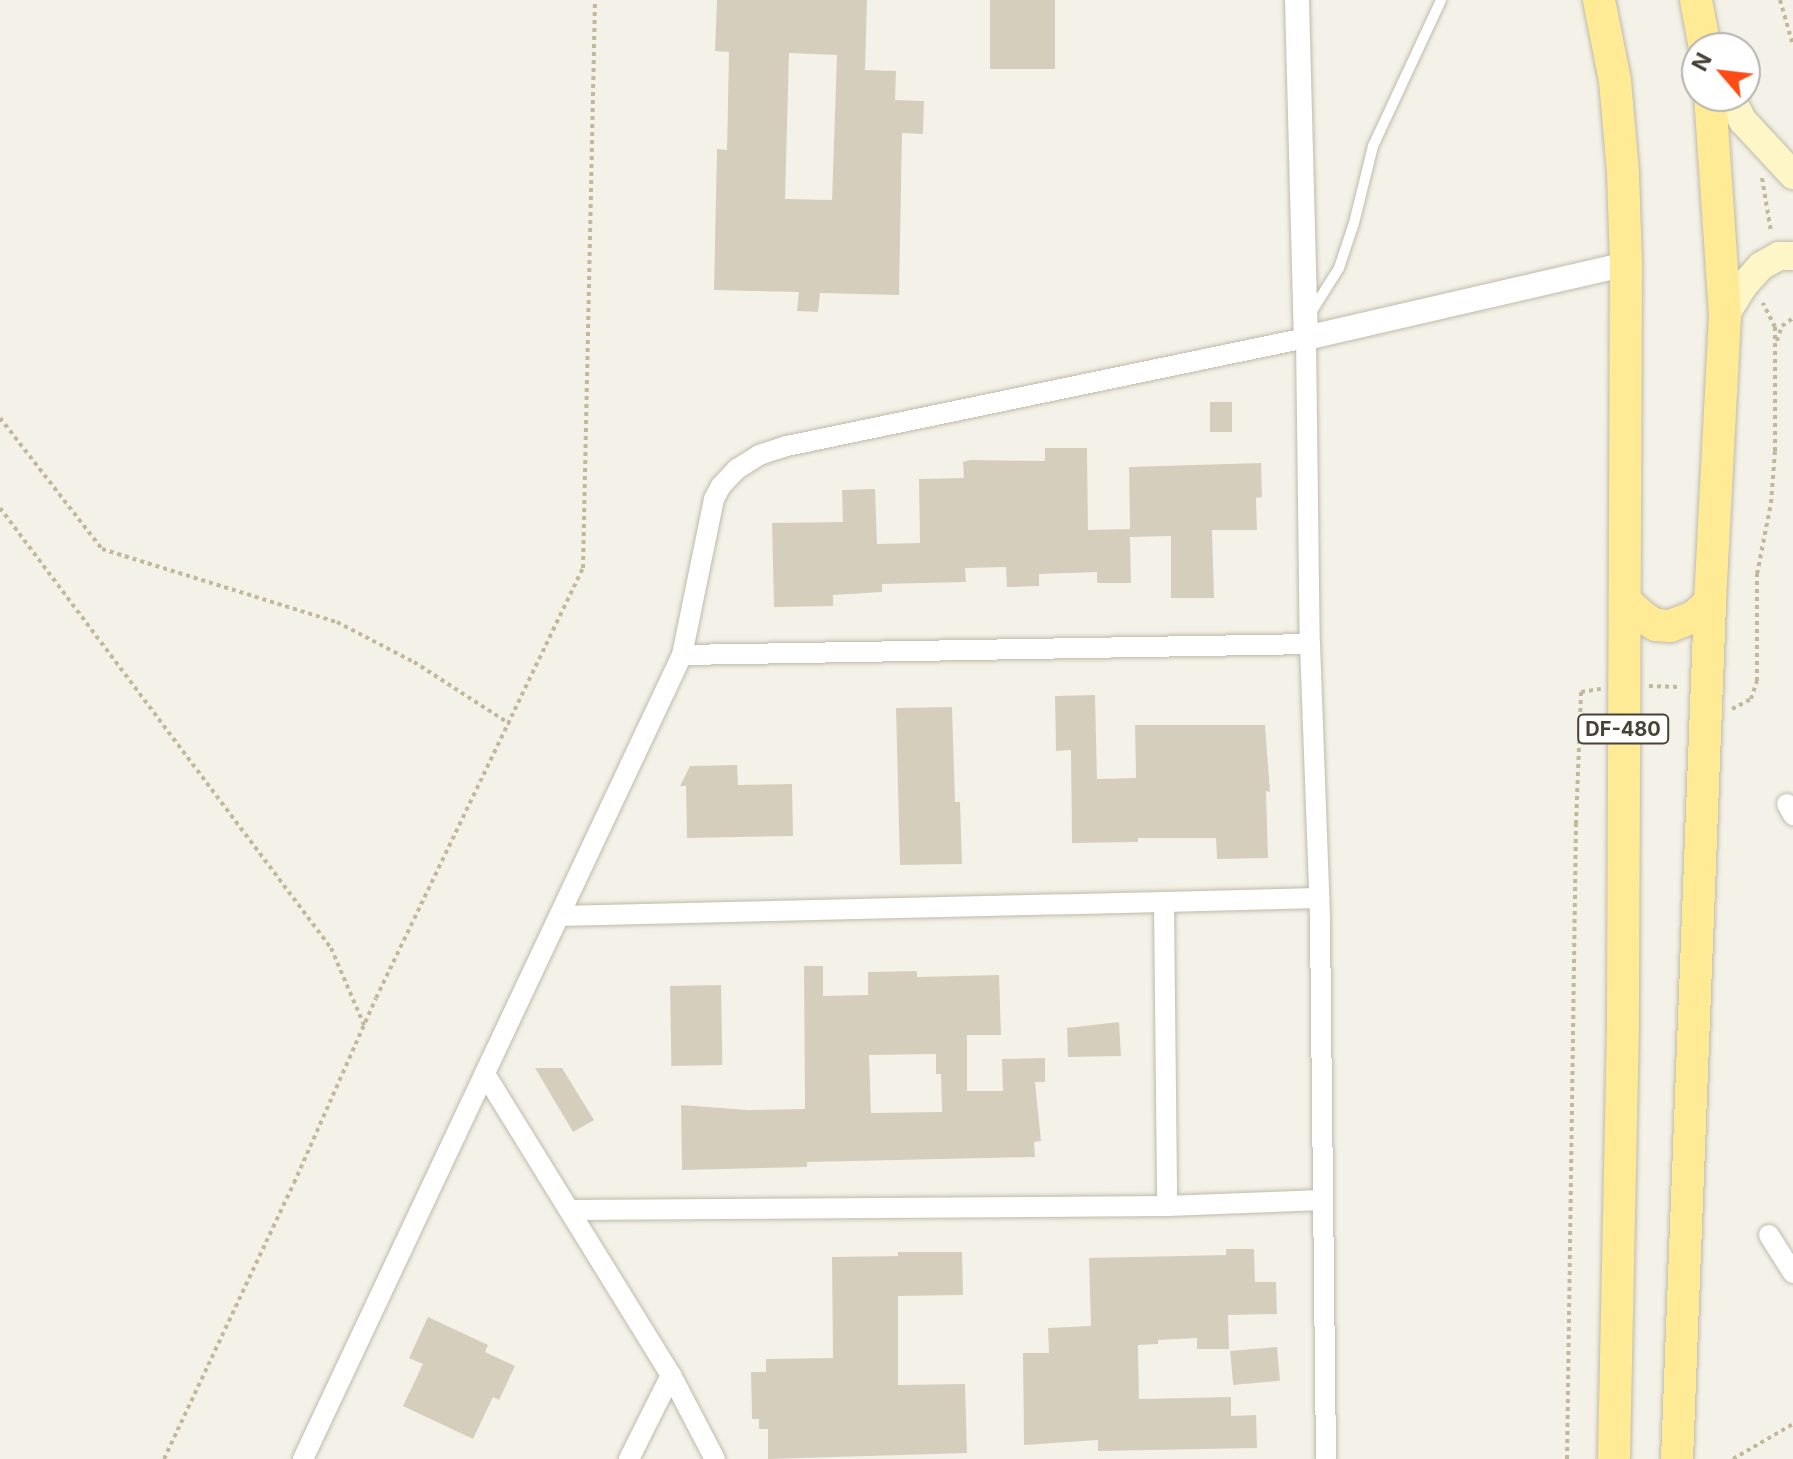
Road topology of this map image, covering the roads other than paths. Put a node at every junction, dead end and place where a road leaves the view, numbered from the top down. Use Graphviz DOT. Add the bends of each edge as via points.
graph roads {
  1 [pos="1297,0"];
  2 [pos="1441,0"];
  3 [pos="1599,0"];
  4 [pos="1696,0"];
  5 [pos="1702,32"];
  6 [pos="1711,112"];
  7 [pos="1738,112"];
  8 [pos="1787,168"];
  9 [pos="1784,258"];
  10 [pos="1626,264"];
  11 [pos="1725,315"];
  12 [pos="1306,328"];
  13 [pos="1625,601"];
  14 [pos="1710,602"];
  15 [pos="1310,644"];
  16 [pos="682,655"];
  17 [pos="1319,898"];
  18 [pos="1164,902"];
  19 [pos="559,916"];
  20 [pos="485,1074"];
  21 [pos="1323,1200"];
  22 [pos="1167,1206"];
  23 [pos="570,1210"];
  24 [pos="1769,1235"];
  25 [pos="1793,1273"];
  26 [pos="671,1375"];
  27 [pos="303,1459"];
  28 [pos="629,1459"];
  29 [pos="715,1459"];
  30 [pos="1326,1459"];
  31 [pos="1614,1459"];
  32 [pos="1677,1459"];
  1 -- 12 [label="street"];
  2 -- 12 [label="lane" via="1373,146 1339,268"];
  3 -- 10 [label="main road, DF-480" via="1615,81"];
  4 -- 5 [label="main road"];
  6 -- 11 [label="main road"];
  7 -- 8 [label="main road"];
  9 -- 11 [label="main road" via="1761,266"];
  10 -- 12 [label="street"];
  10 -- 13 [label="main road, DF-480"];
  11 -- 14 [label="main road"];
  12 -- 15 [label="street"];
  12 -- 16 [label="street" via="759,455 737,469 714,499"];
  13 -- 14 [label="main road" via="1656,625 1670,626 1694,617"];
  13 -- 31 [label="main road, DF-480"];
  14 -- 32 [label="main road"];
  15 -- 16 [label="street"];
  15 -- 17 [label="street"];
  16 -- 19 [label="street"];
  17 -- 18 [label="street"];
  17 -- 21 [label="street"];
  18 -- 19 [label="street"];
  18 -- 22 [label="street"];
  19 -- 20 [label="street"];
  20 -- 23 [label="street"];
  20 -- 27 [label="street"];
  21 -- 22 [label="street"];
  21 -- 30 [label="street"];
  22 -- 23 [label="street"];
  23 -- 26 [label="street"];
  24 -- 25 [label="street"];
  26 -- 28 [label="street"];
  26 -- 29 [label="street"];
}
